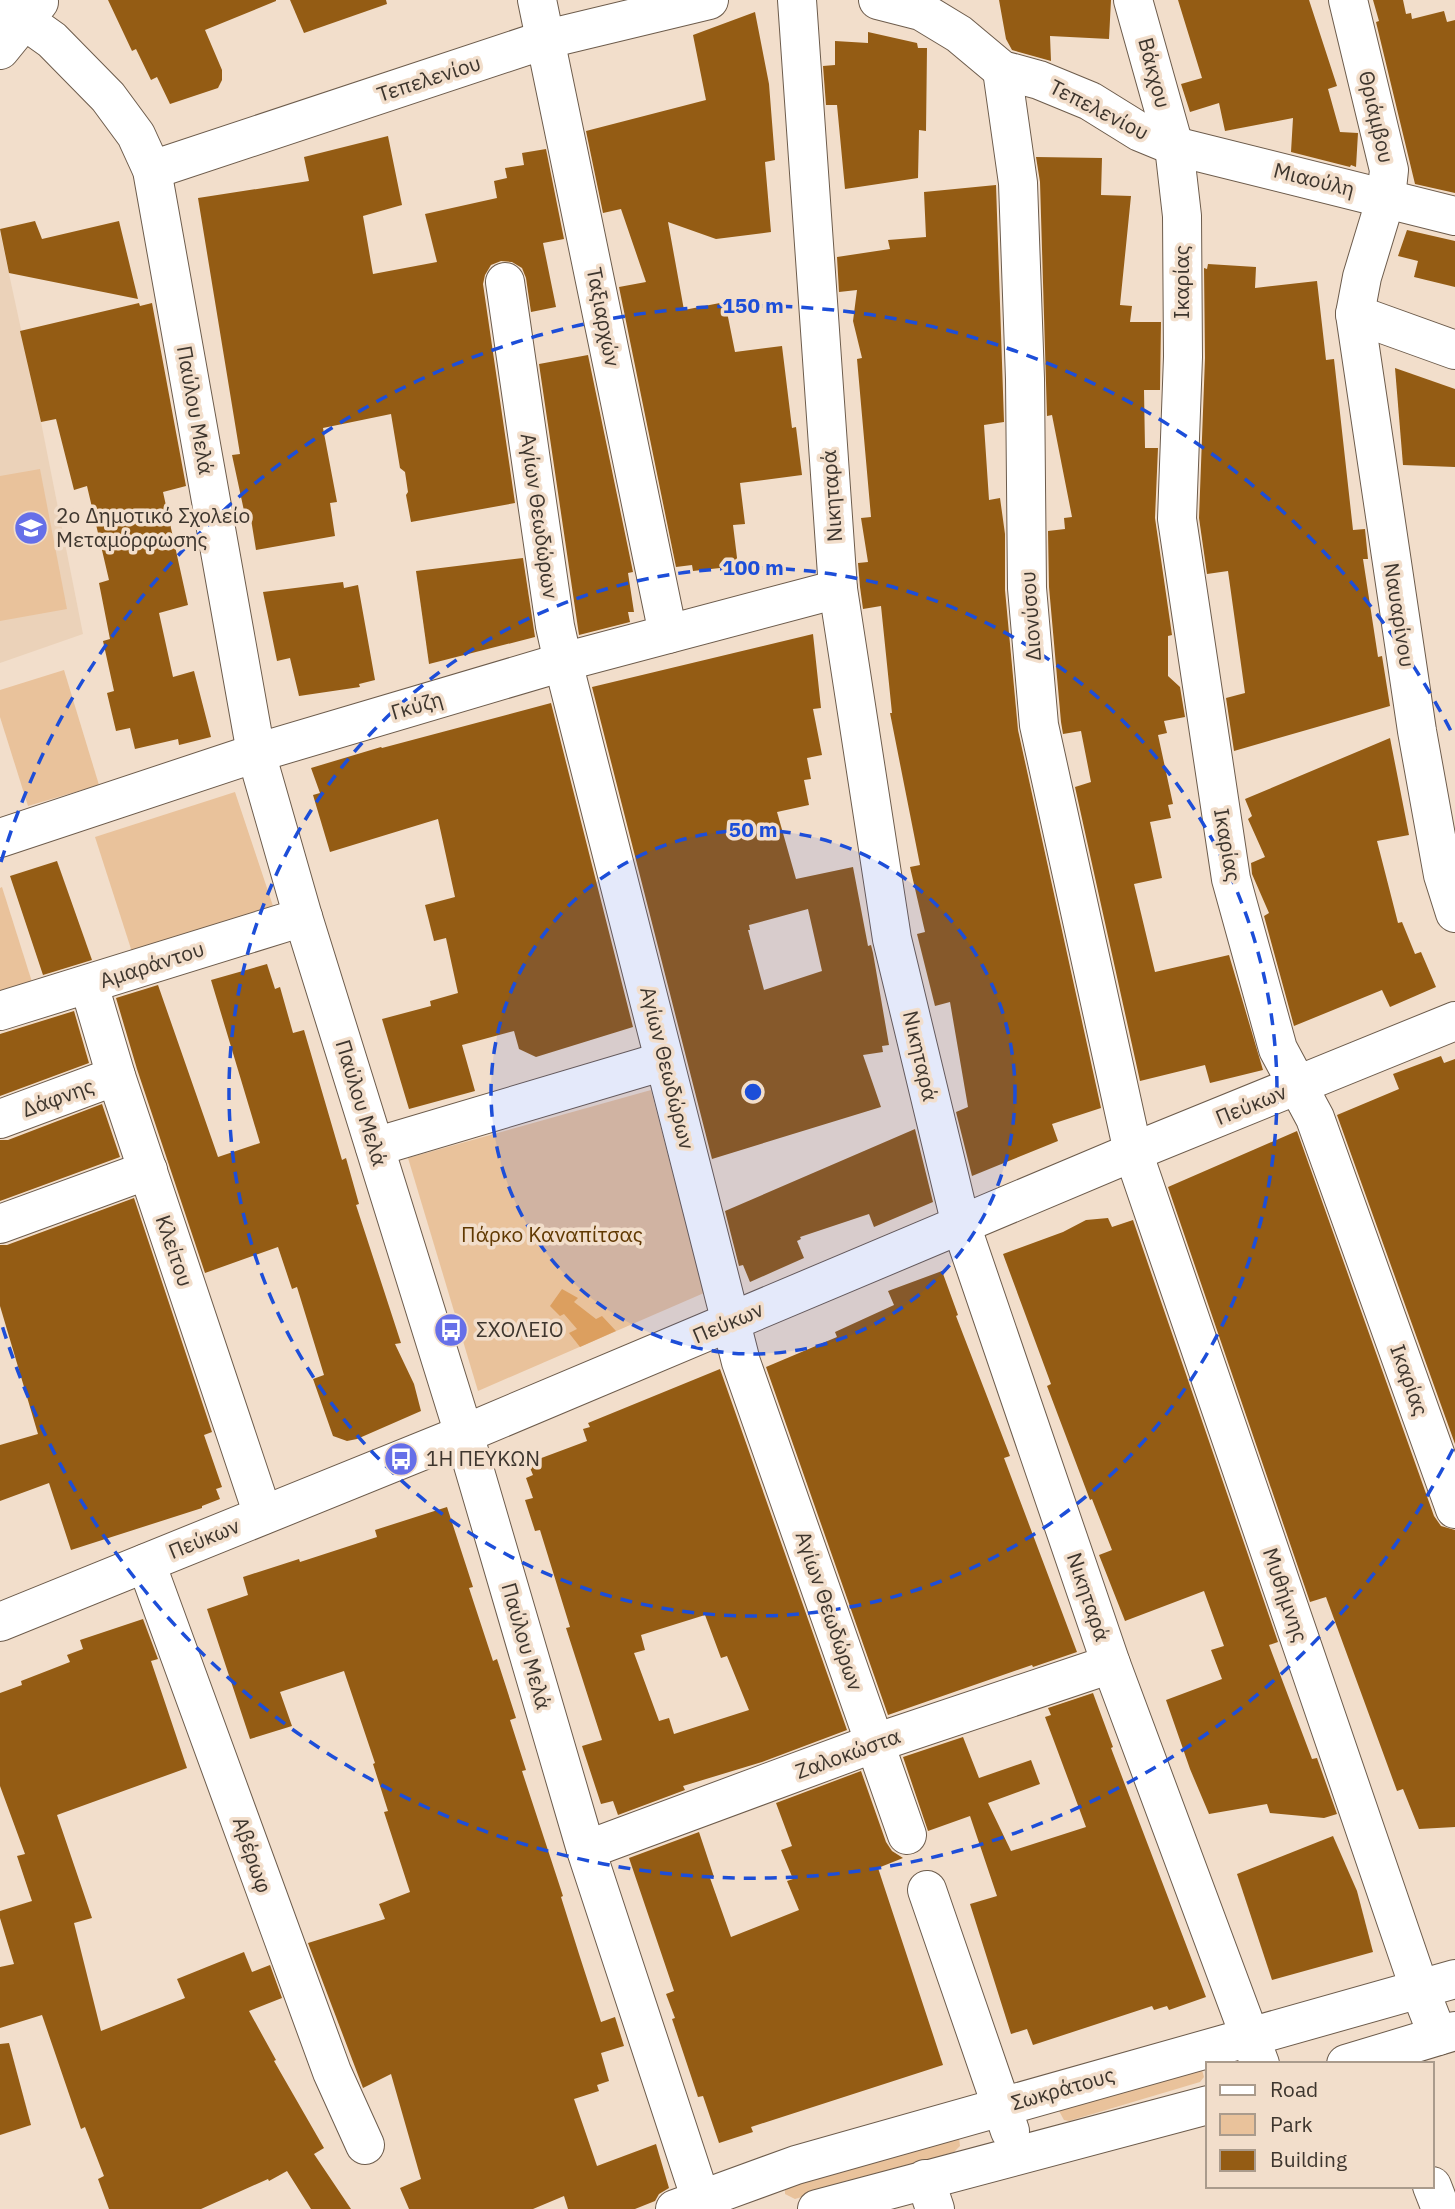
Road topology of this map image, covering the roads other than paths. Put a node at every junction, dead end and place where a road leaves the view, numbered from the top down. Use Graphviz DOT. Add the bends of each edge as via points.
graph roads {
  1 [pos="537,0"];
  2 [pos="709,0"];
  3 [pos="797,0"];
  4 [pos="877,0"];
  5 [pos="1133,0"];
  6 [pos="1348,0"];
  7 [pos="22,10"];
  8 [pos="547,39"];
  9 [pos="0,50"];
  10 [pos="1002,70"];
  11 [pos="1174,146"];
  12 [pos="152,170"];
  13 [pos="1386,198"];
  14 [pos="1455,216"];
  15 [pos="505,282"];
  16 [pos="1354,314"];
  17 [pos="1455,350"];
  18 [pos="838,589"];
  19 [pos="668,634"];
  20 [pos="563,662"];
  21 [pos="256,753"];
  22 [pos="0,838"];
  23 [pos="1455,913"];
  24 [pos="303,917"];
  25 [pos="89,985"];
  26 [pos="0,1011"];
  27 [pos="1455,1021"];
  28 [pos="664,1061"];
  29 [pos="116,1076"];
  30 [pos="1299,1085"];
  31 [pos="0,1119"];
  32 [pos="375,1147"];
  33 [pos="1133,1152"];
  34 [pos="148,1170"];
  35 [pos="0,1224"];
  36 [pos="961,1225"];
  37 [pos="732,1322"];
  38 [pos="464,1434"];
  39 [pos="1455,1509"];
  40 [pos="263,1516"];
  41 [pos="146,1563"];
  42 [pos="0,1622"];
  43 [pos="1111,1664"];
  44 [pos="876,1744"];
  45 [pos="907,1835"];
  46 [pos="586,1850"];
  47 [pos="928,1891"];
  48 [pos="1437,1984"];
  49 [pos="1363,2006"];
  50 [pos="1446,2033"];
  51 [pos="1255,2050"];
  52 [pos="1369,2060"];
  53 [pos="1206,2106"];
  54 [pos="1002,2107"];
  55 [pos="365,2145"];
  56 [pos="1018,2156"];
  57 [pos="1433,2188"];
  58 [pos="930,2194"];
  59 [pos="693,2206"];
  60 [pos="817,2209"];
  61 [pos="1441,2209"];
  1 -- 8 [label="street, Ταξιαρχών"];
  2 -- 8 [label="street, Τεπελενίου"];
  3 -- 18 [label="street, Νικηταρά"];
  4 -- 10 [label="street, Τεπελενίου" via="921,10"];
  5 -- 11 [label="street, Βάκχου"];
  6 -- 13 [label="street, Θριάμβου" via="1389,170"];
  7 -- 9 [label="street"];
  7 -- 12 [label="street, Παύλου Μελά" via="108,97 136,135"];
  8 -- 12 [label="street, Τεπελενίου"];
  8 -- 19 [label="street, Ταξιαρχών"];
  10 -- 11 [label="street, Τεπελενίου" via="1090,101 1140,132"];
  10 -- 33 [label="street, Διονύσου" via="1018,183 1027,588 1039,725"];
  11 -- 13 [label="street, Μιαούλη"];
  11 -- 30 [label="street, Ικαρίας" via="1182,216 1177,519 1231,879 1278,1049"];
  12 -- 21 [label="street, Παύλου Μελά"];
  13 -- 14 [label="street, Μιαούλη"];
  13 -- 16 [label="street, Θριάμβου"];
  15 -- 20 [label="street, Αγίων Θεωδώρων"];
  16 -- 17 [label="street"];
  16 -- 23 [label="street, Ναυαρίνου" via="1417,731 1443,875"];
  18 -- 19 [label="street, Γκύζη"];
  18 -- 36 [label="street, Νικηταρά" via="892,939"];
  19 -- 20 [label="street, Γκύζη"];
  20 -- 21 [label="street, Γκύζη"];
  20 -- 28 [label="street, Αγίων Θεωδώρων"];
  21 -- 22 [label="street, Γκύζη"];
  21 -- 24 [label="street, Παύλου Μελά"];
  24 -- 25 [label="street, Αμαράντου"];
  24 -- 32 [label="street, Παύλου Μελά"];
  25 -- 26 [label="street, Αμαράντου"];
  25 -- 29 [label="street, Κλείτου"];
  27 -- 30 [label="street, Πεύκων"];
  28 -- 32 [label="street"];
  28 -- 37 [label="street, Αγίων Θεωδώρων"];
  29 -- 31 [label="street, Δάφνης"];
  29 -- 34 [label="street, Κλείτου"];
  30 -- 33 [label="street, Πεύκων"];
  30 -- 39 [label="street, Ικαρίας" via="1315,1118"];
  32 -- 38 [label="street, Παύλου Μελά"];
  33 -- 36 [label="street, Πεύκων"];
  33 -- 48 [label="street, Μυθήμνης"];
  34 -- 35 [label="street"];
  34 -- 40 [label="street, Κλείτου"];
  36 -- 37 [label="street, Πεύκων"];
  36 -- 43 [label="street, Νικηταρά"];
  37 -- 38 [label="street, Πεύκων"];
  37 -- 44 [label="street, Αγίων Θεωδώρων" via="741,1362"];
  38 -- 40 [label="street, Πεύκων"];
  38 -- 46 [label="street, Παύλου Μελά"];
  40 -- 41 [label="street, Πεύκων"];
  41 -- 42 [label="street, Πεύκων"];
  41 -- 55 [label="street, Αβέρωφ" via="332,2073"];
  43 -- 44 [label="street, Ζαλοκώστα"];
  43 -- 51 [label="street, Νικηταρά"];
  44 -- 45 [label="street, Αγίων Θεωδώρων"];
  44 -- 46 [label="street, Ζαλοκώστα"];
  46 -- 59 [label="street, Παύλου Μελά"];
  47 -- 54 [label="street"];
  48 -- 49 [label="street, Σωκράτους"];
  48 -- 50 [label="street, Μυθήμνης"];
  49 -- 51 [label="street, Σωκράτους"];
  49 -- 52 [label="street"];
  50 -- 52 [label="street"];
  51 -- 54 [label="street, Σωκράτους"];
  53 -- 56 [label="street"];
  54 -- 56 [label="street"];
  54 -- 59 [label="street, Σωκράτους" via="796,2165"];
  56 -- 58 [label="street"];
  57 -- 61 [label="street"];
  58 -- 60 [label="street"];
}
